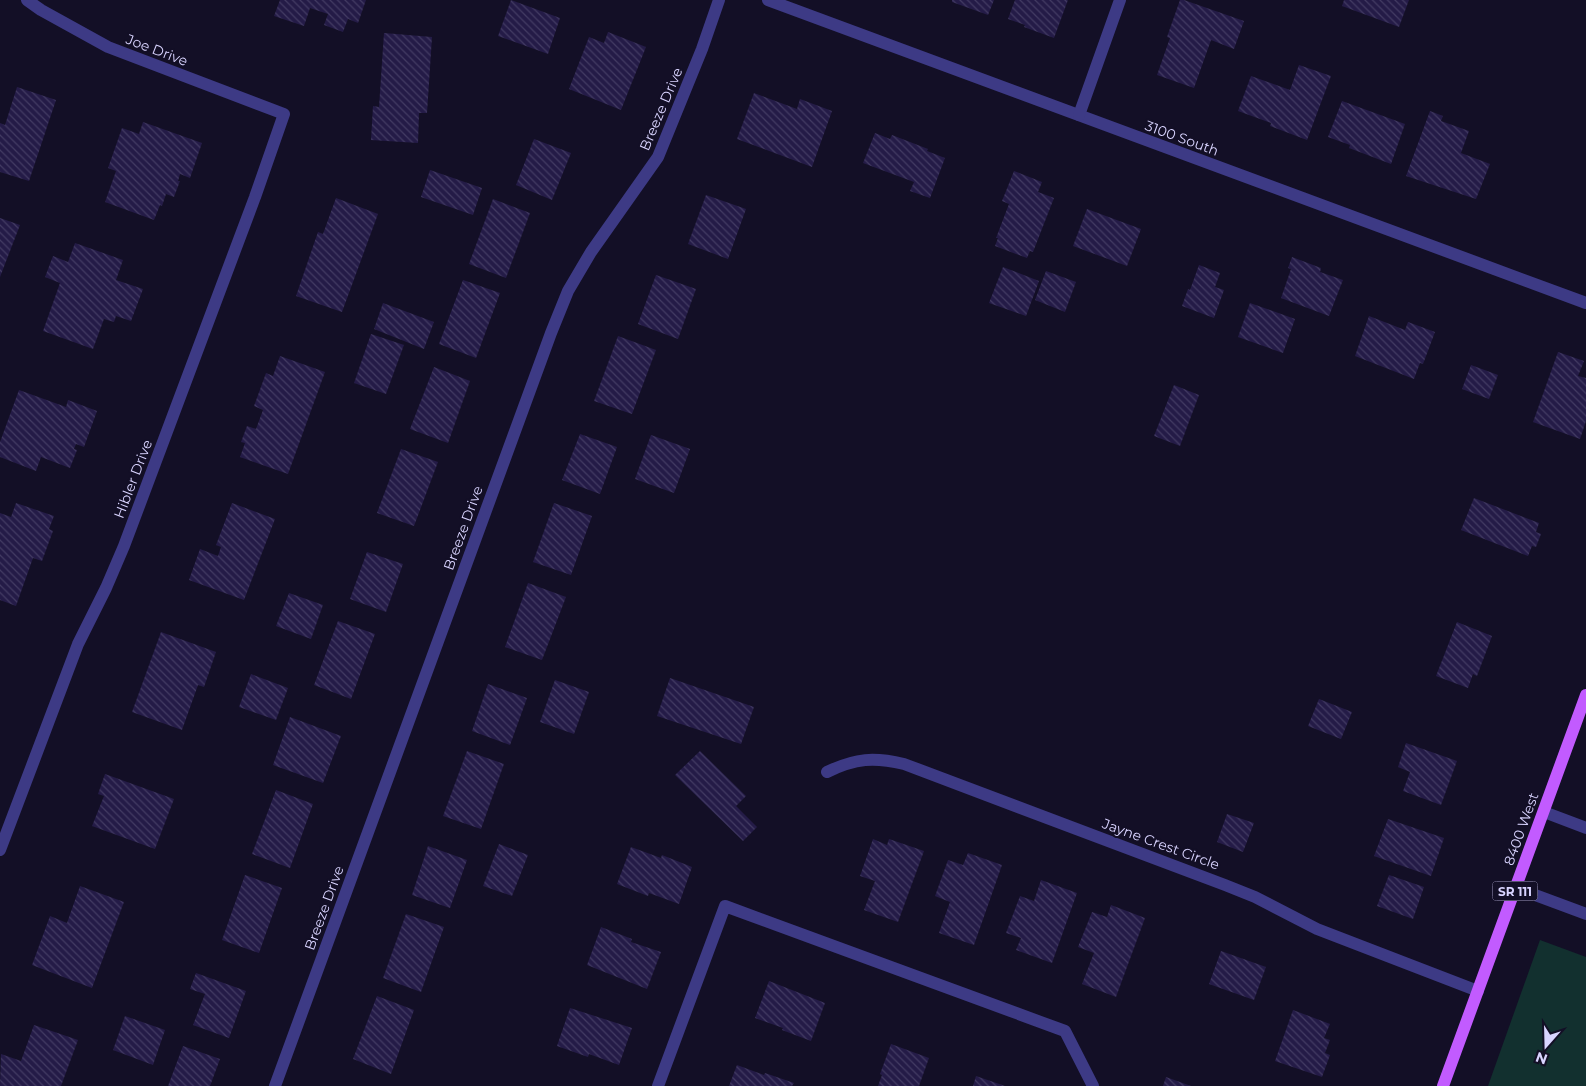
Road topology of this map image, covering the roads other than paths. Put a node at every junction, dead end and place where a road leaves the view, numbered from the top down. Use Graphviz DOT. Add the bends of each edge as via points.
graph roads {
  1 [pos="26,0"];
  2 [pos="719,0"];
  3 [pos="768,0"];
  4 [pos="1120,0"];
  5 [pos="284,114"];
  6 [pos="1079,115"];
  7 [pos="1586,303"];
  8 [pos="1586,695"];
  9 [pos="827,772"];
  10 [pos="1544,812"];
  11 [pos="1586,828"];
  12 [pos="0,850"];
  13 [pos="1516,888"];
  14 [pos="1586,914"];
  15 [pos="1478,991"];
  16 [pos="275,1086"];
  17 [pos="658,1086"];
  18 [pos="1093,1086"];
  19 [pos="1443,1086"];
  1 -- 5 [label="street, Joe Drive" via="108,47"];
  2 -- 16 [label="street, Breeze Drive" via="696,66 658,156 568,291"];
  3 -- 6 [label="street, 3100 South"];
  4 -- 6 [label="street"];
  5 -- 12 [label="street, Hibler Drive" via="124,546 78,644"];
  6 -- 7 [label="street, 3100 South"];
  8 -- 10 [label="main road, 8400 West / SR 111"];
  9 -- 15 [label="street, Jayne Crest Circle" via="863,759 904,764 1226,884 1317,929"];
  10 -- 11 [label="street"];
  10 -- 13 [label="main road, 8400 West / SR 111"];
  13 -- 14 [label="street"];
  13 -- 15 [label="main road, 8400 West / SR 111"];
  15 -- 19 [label="main road, 8400 West / SR 111"];
  17 -- 18 [label="street" via="725,906 1065,1031"];
}
